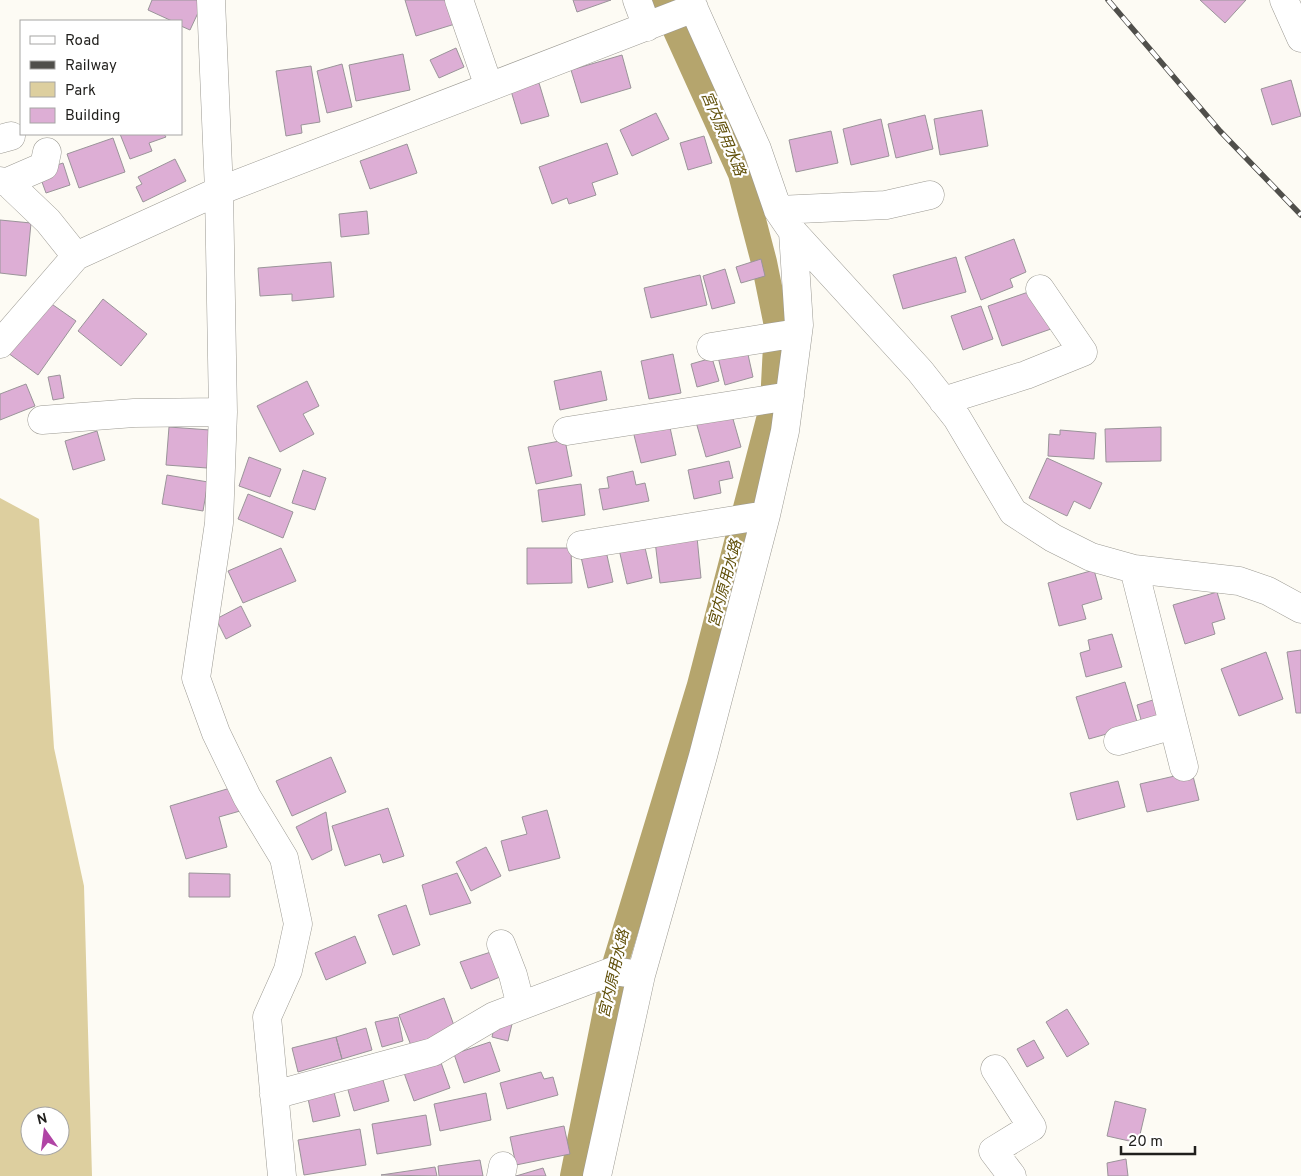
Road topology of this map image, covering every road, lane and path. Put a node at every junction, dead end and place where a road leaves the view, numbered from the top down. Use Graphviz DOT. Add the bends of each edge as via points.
graph roads {
  1 [pos="210,0"];
  2 [pos="459,0"];
  3 [pos="638,0"];
  4 [pos="1284,0"];
  5 [pos="689,6"];
  6 [pos="652,25"];
  7 [pos="1301,38"];
  8 [pos="489,87"];
  9 [pos="47,152"];
  10 [pos="3,182"];
  11 [pos="219,191"];
  12 [pos="930,195"];
  13 [pos="778,210"];
  14 [pos="793,232"];
  15 [pos="76,256"];
  16 [pos="1040,289"];
  17 [pos="797,333"];
  18 [pos="0,344"];
  19 [pos="711,347"];
  20 [pos="789,396"];
  21 [pos="943,401"];
  22 [pos="223,412"];
  23 [pos="42,420"];
  24 [pos="567,431"];
  25 [pos="764,515"];
  26 [pos="580,545"];
  27 [pos="1134,570"];
  28 [pos="1301,609"];
  29 [pos="1173,725"];
  30 [pos="1118,741"];
  31 [pos="1184,767"];
  32 [pos="501,944"];
  33 [pos="629,974"];
  34 [pos="521,1006"];
  35 [pos="995,1069"];
  36 [pos="274,1095"];
  37 [pos="282,1176"];
  38 [pos="597,1176"];
  39 [pos="1012,1176"];
  1 -- 11 [label="street"];
  2 -- 8 [label="street"];
  3 -- 6 [label="street"];
  4 -- 7 [label="street"];
  5 -- 6 [label="street"];
  5 -- 13 [label="street" via="757,149"];
  6 -- 8 [label="street"];
  8 -- 11 [label="street"];
  9 -- 10 [label="street" via="44,166"];
  10 -- 15 [label="street" via="48,221"];
  11 -- 15 [label="street"];
  11 -- 22 [label="street"];
  12 -- 13 [label="street" via="886,205"];
  13 -- 14 [label="street"];
  14 -- 17 [label="street"];
  14 -- 21 [label="street" via="920,371"];
  15 -- 18 [label="street"];
  16 -- 21 [label="street" via="1083,352 1026,375"];
  17 -- 19 [label="street"];
  17 -- 20 [label="street"];
  20 -- 24 [label="street"];
  20 -- 25 [label="street" via="786,431"];
  21 -- 27 [label="street" via="957,418 1013,512 1091,557"];
  22 -- 23 [label="street" via="134,413"];
  22 -- 36 [label="street" via="219,523 196,678 216,733 247,797 284,858 298,924 288,970 267,1017"];
  25 -- 26 [label="street"];
  25 -- 33 [label="street" via="695,784"];
  27 -- 28 [label="street" via="1239,581 1268,591"];
  27 -- 29 [label="street"];
  29 -- 30 [label="street"];
  29 -- 31 [label="street"];
  32 -- 34 [label="street"];
  33 -- 34 [label="street"];
  33 -- 38 [label="street"];
  34 -- 36 [label="street" via="494,1016 433,1052"];
  35 -- 39 [label="street" via="1032,1127 992,1151"];
  36 -- 37 [label="street"];
}
